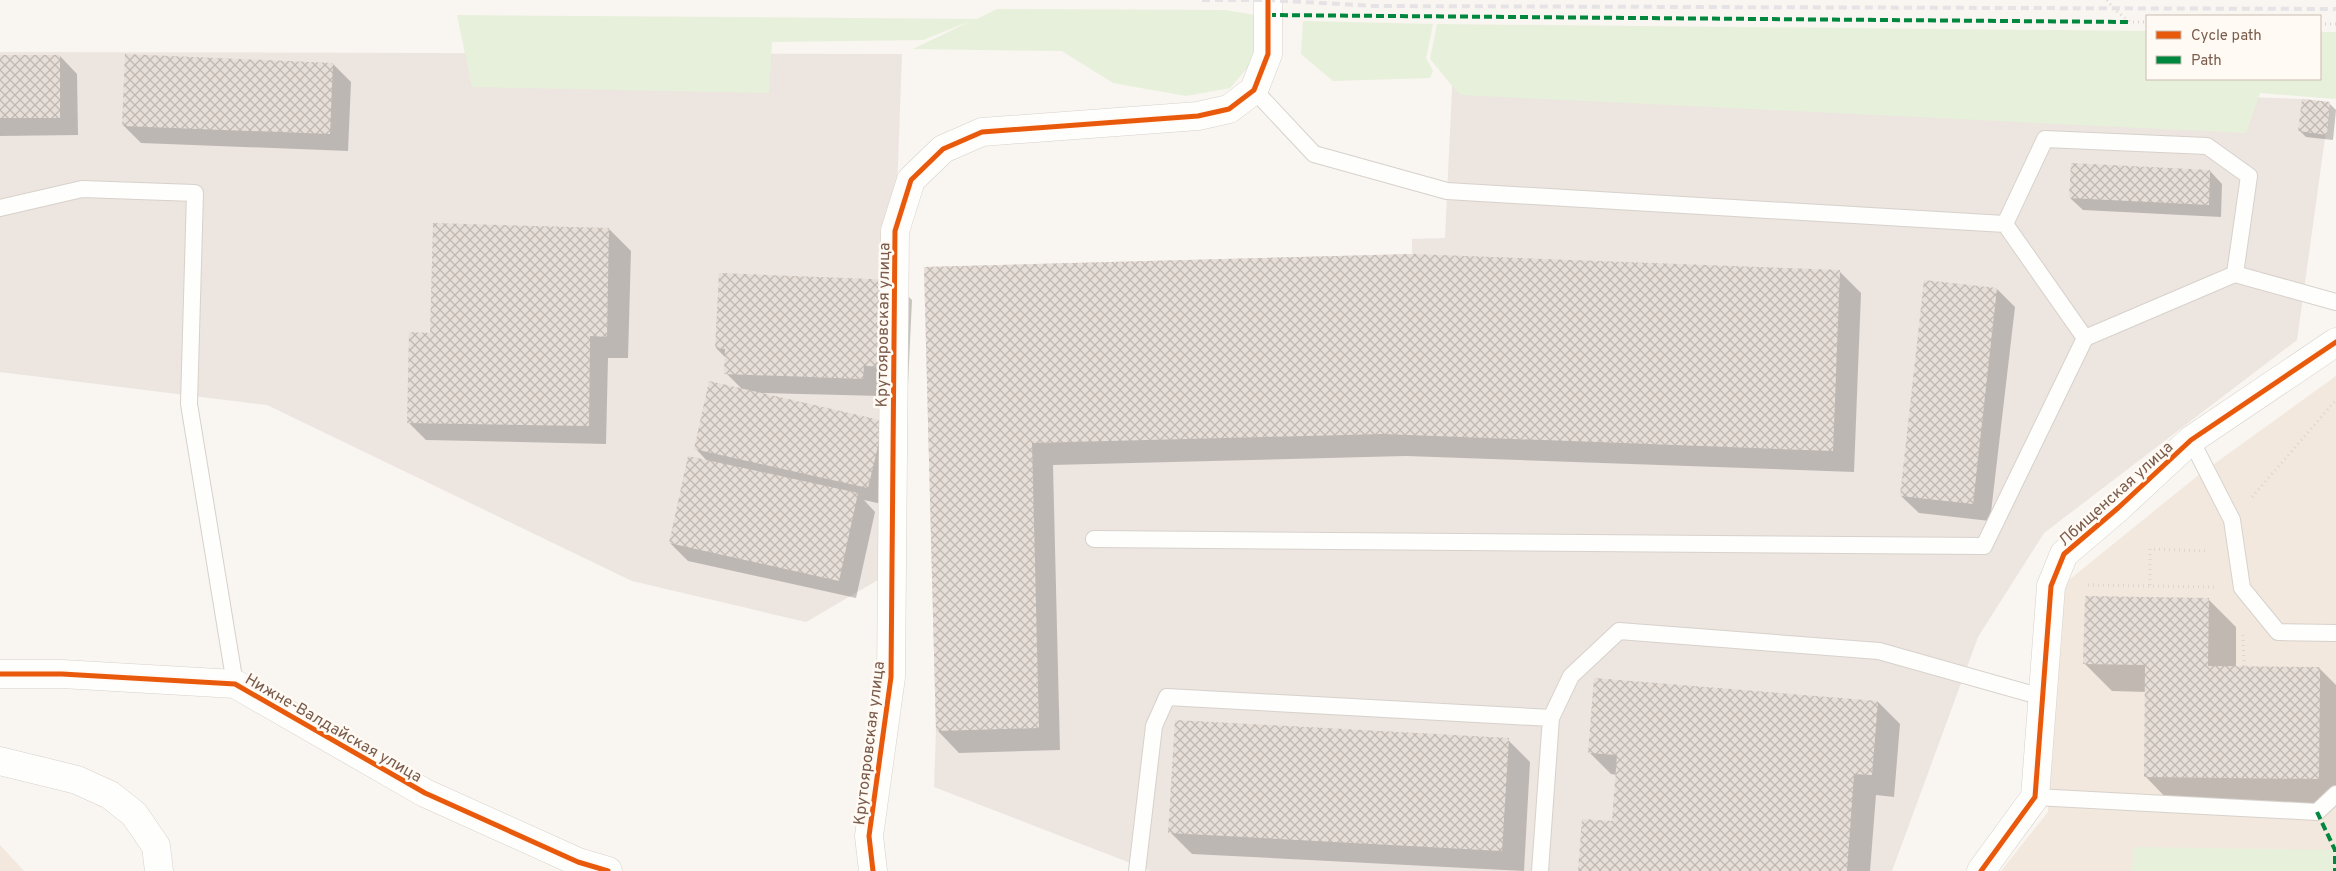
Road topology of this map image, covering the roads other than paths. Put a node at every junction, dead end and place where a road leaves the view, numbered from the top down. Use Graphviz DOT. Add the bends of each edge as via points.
graph roads {
  1 [pos="1268,0"];
  2 [pos="1254,90"];
  3 [pos="0,208"];
  4 [pos="2005,224"];
  5 [pos="2235,274"];
  6 [pos="2336,302"];
  7 [pos="2085,338"];
  8 [pos="2336,342"];
  9 [pos="2192,440"];
  10 [pos="1094,539"];
  11 [pos="2336,633"];
  12 [pos="0,674"];
  13 [pos="235,684"];
  14 [pos="2042,697"];
  15 [pos="1551,718"];
  16 [pos="0,761"];
  17 [pos="2336,794"];
  18 [pos="2035,797"];
  19 [pos="159,871"];
  20 [pos="608,871"];
  21 [pos="873,871"];
  22 [pos="1137,871"];
  23 [pos="1540,871"];
  24 [pos="1981,871"];
  1 -- 2 [label="street" via="1268,54"];
  2 -- 4 [label="lane" via="1314,154 1447,191"];
  2 -- 21 [label="street, Крутояровская улица" via="1229,109 1198,116 982,132 943,149 911,180 895,231 891,676 869,836"];
  3 -- 13 [label="lane" via="82,189 195,193 189,404"];
  4 -- 5 [label="lane" via="2045,139 2207,146 2249,176"];
  4 -- 7 [label="lane"];
  5 -- 6 [label="lane"];
  5 -- 7 [label="lane"];
  7 -- 10 [label="lane" via="1984,546"];
  8 -- 9 [label="street, Лбищенская улица"];
  9 -- 11 [label="lane" via="2232,520 2242,588 2278,632"];
  9 -- 14 [label="street, Лбищенская улица" via="2064,554 2051,586"];
  12 -- 13 [label="street, Нижне-Валдайская улица" via="62,674"];
  13 -- 20 [label="street, Нижне-Валдайская улица" via="425,794 578,862"];
  14 -- 15 [label="lane" via="1879,651 1619,631 1571,676"];
  14 -- 18 [label="street, Лбищенская улица"];
  15 -- 22 [label="lane" via="1167,697 1154,726"];
  15 -- 23 [label="lane"];
  16 -- 19 [label="street" via="77,780 110,795 134,814 156,846"];
  17 -- 18 [label="lane" via="2317,812"];
  18 -- 24 [label="street"];
}
